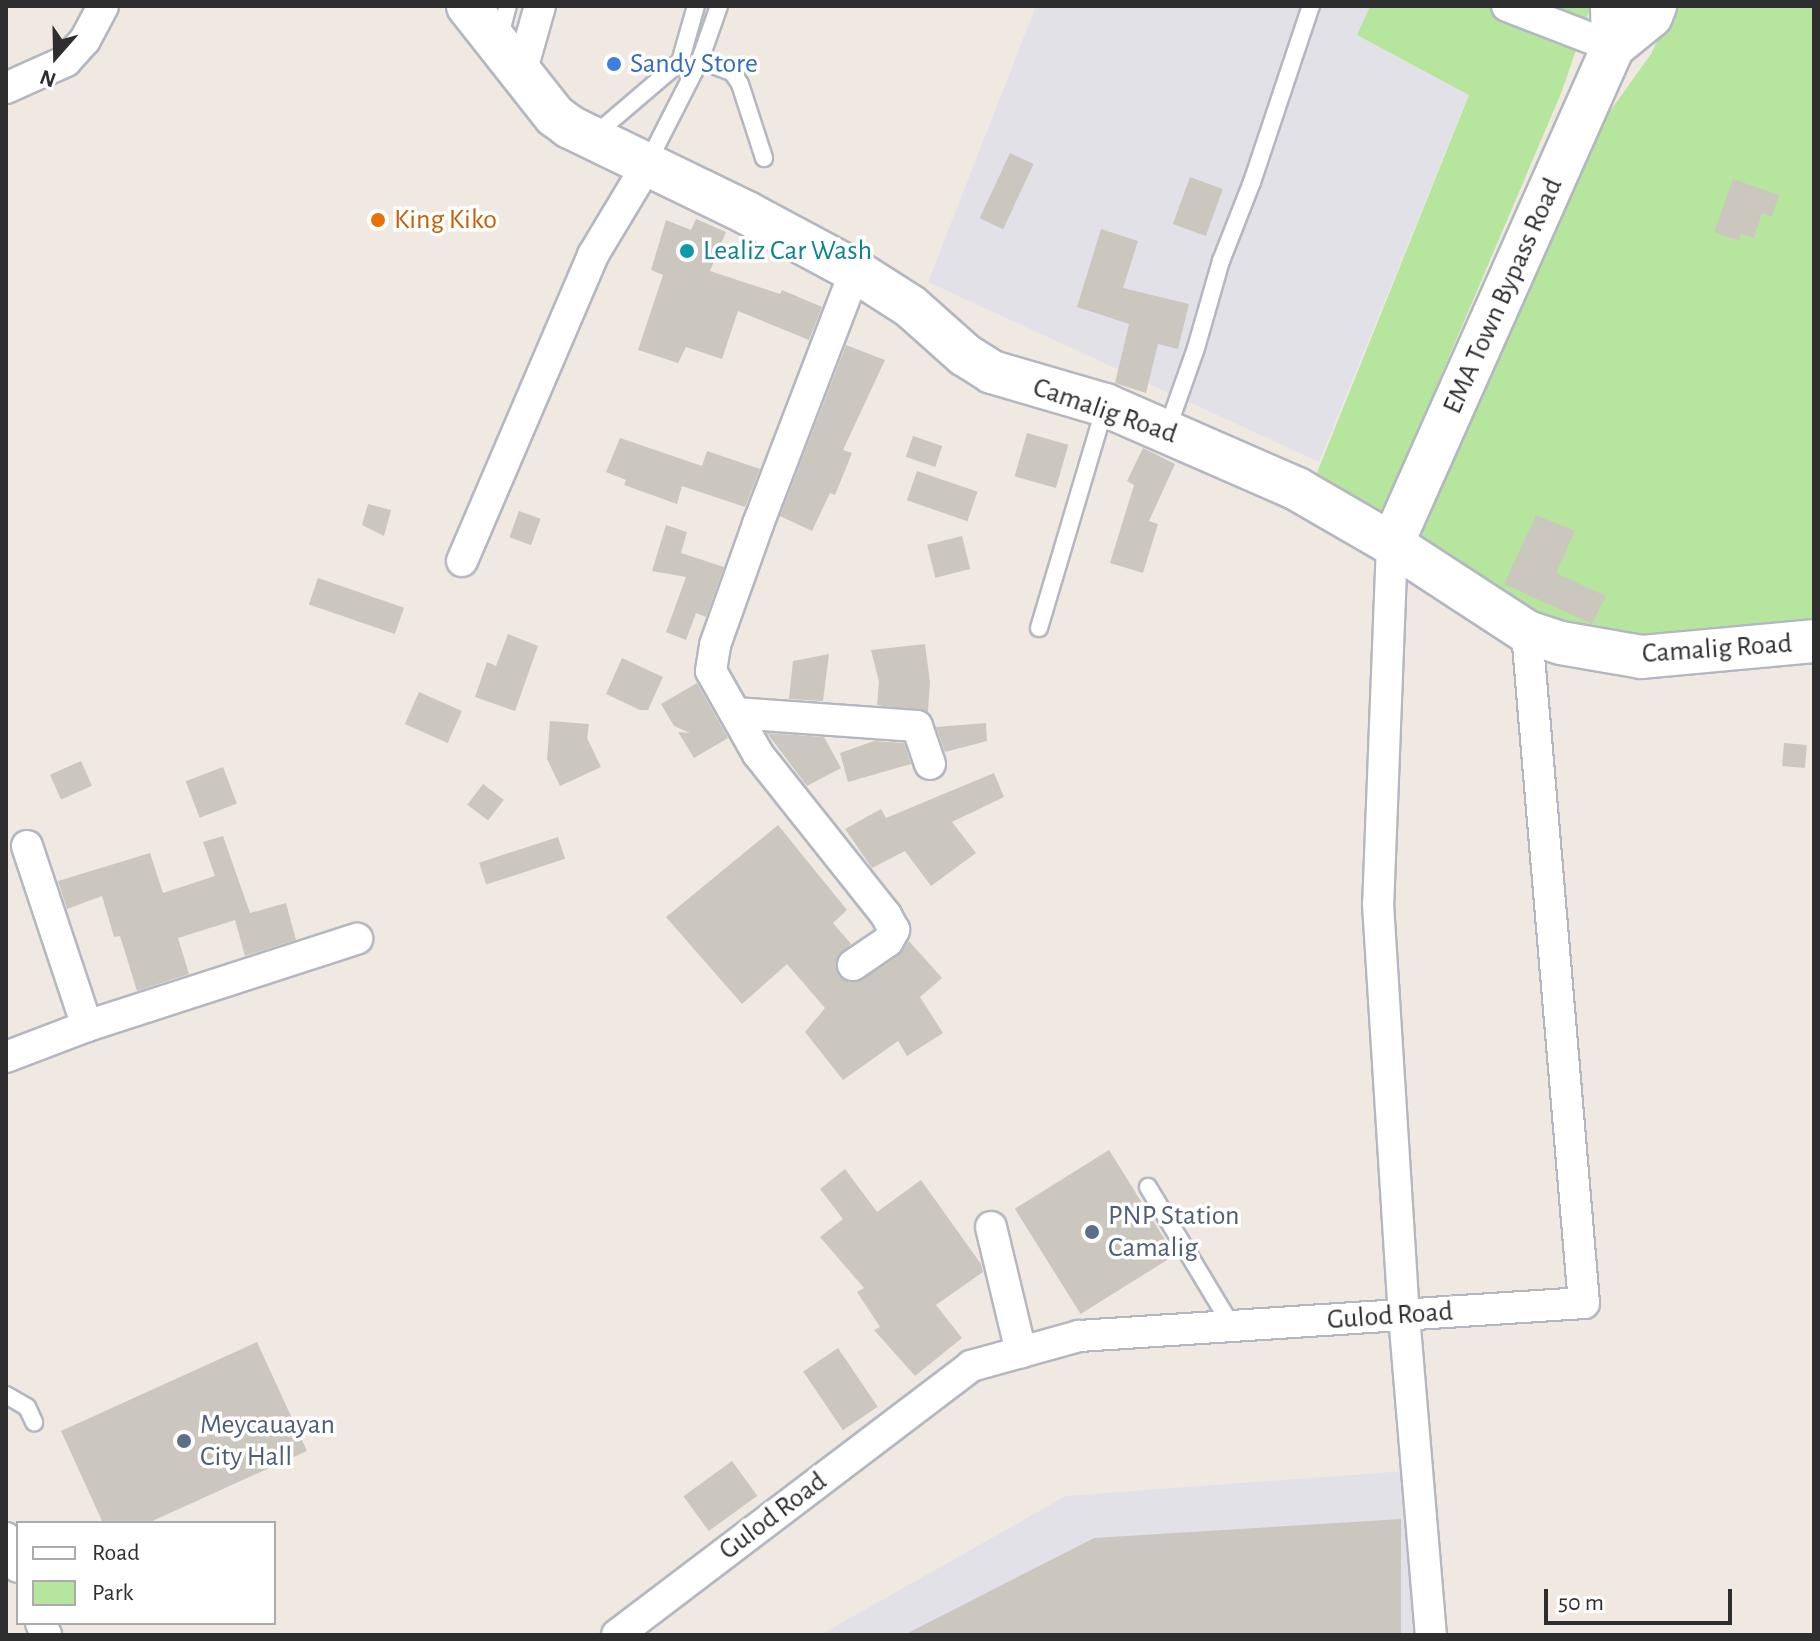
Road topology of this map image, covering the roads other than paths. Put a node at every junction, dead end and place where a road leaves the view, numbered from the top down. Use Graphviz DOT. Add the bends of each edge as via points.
graph roads {
  1 [pos="103,6"];
  2 [pos="468,6"];
  3 [pos="540,6"];
  4 [pos="696,6"];
  5 [pos="719,6"];
  6 [pos="1311,6"];
  7 [pos="1507,6"];
  8 [pos="1612,6"];
  9 [pos="1655,6"];
  10 [pos="509,41"];
  11 [pos="1613,47"];
  12 [pos="700,60"];
  13 [pos="6,88"];
  14 [pos="583,134"];
  15 [pos="764,158"];
  16 [pos="647,165"];
  17 [pos="855,271"];
  18 [pos="1105,405"];
  19 [pos="1167,430"];
  20 [pos="1392,544"];
  21 [pos="462,561"];
  22 [pos="1039,628"];
  23 [pos="1527,632"];
  24 [pos="1814,641"];
  25 [pos="735,713"];
  26 [pos="930,764"];
  27 [pos="27,846"];
  28 [pos="357,939"];
  29 [pos="853,965"];
  30 [pos="87,1026"];
  31 [pos="6,1057"];
  32 [pos="1148,1187"];
  33 [pos="991,1227"];
  34 [pos="1404,1315"];
  35 [pos="1232,1326"];
  36 [pos="1021,1352"];
  37 [pos="6,1395"];
  38 [pos="34,1422"];
  39 [pos="6,1538"];
  40 [pos="16,1562"];
  41 [pos="617,1635"];
  42 [pos="1431,1635"];
  1 -- 13 [label="street" via="85,40 66,61"];
  2 -- 10 [label="main road, Camalig Road"];
  3 -- 10 [label="street"];
  4 -- 14 [label="lane" via="680,62 605,126"];
  5 -- 12 [label="lane"];
  6 -- 19 [label="lane"];
  7 -- 11 [label="street"];
  8 -- 11 [label="main road, EMA Town Bypass Road"];
  9 -- 11 [label="main road, EMA Town Bypass Road" via="1651,16"];
  10 -- 14 [label="main road, Camalig Road" via="555,116"];
  11 -- 20 [label="main road, EMA Town Bypass Road"];
  12 -- 15 [label="lane" via="732,72 740,84"];
  12 -- 16 [label="lane"];
  14 -- 16 [label="main road, Camalig Road"];
  16 -- 17 [label="main road, Camalig Road"];
  16 -- 21 [label="street" via="593,255"];
  17 -- 18 [label="main road, Camalig Road" via="910,306 992,372"];
  17 -- 25 [label="street" via="715,645 711,671"];
  18 -- 19 [label="main road, Camalig Road"];
  18 -- 22 [label="lane"];
  19 -- 20 [label="main road, Camalig Road" via="1297,489"];
  20 -- 23 [label="main road, Camalig Road"];
  20 -- 34 [label="street" via="1378,904"];
  23 -- 24 [label="main road, Camalig Road" via="1642,657"];
  23 -- 34 [label="street, Gulod Road" via="1584,1303"];
  25 -- 26 [label="street" via="917,726"];
  25 -- 29 [label="street" via="758,754 894,930 888,941"];
  27 -- 30 [label="street"];
  28 -- 30 [label="street"];
  30 -- 31 [label="street"];
  32 -- 35 [label="lane"];
  33 -- 36 [label="street"];
  34 -- 35 [label="street, Gulod Road"];
  34 -- 42 [label="street"];
  35 -- 36 [label="street, Gulod Road" via="1079,1336"];
  36 -- 41 [label="street, Gulod Road" via="971,1366"];
  37 -- 38 [label="lane" via="27,1407"];
  39 -- 40 [label="street"];
}
